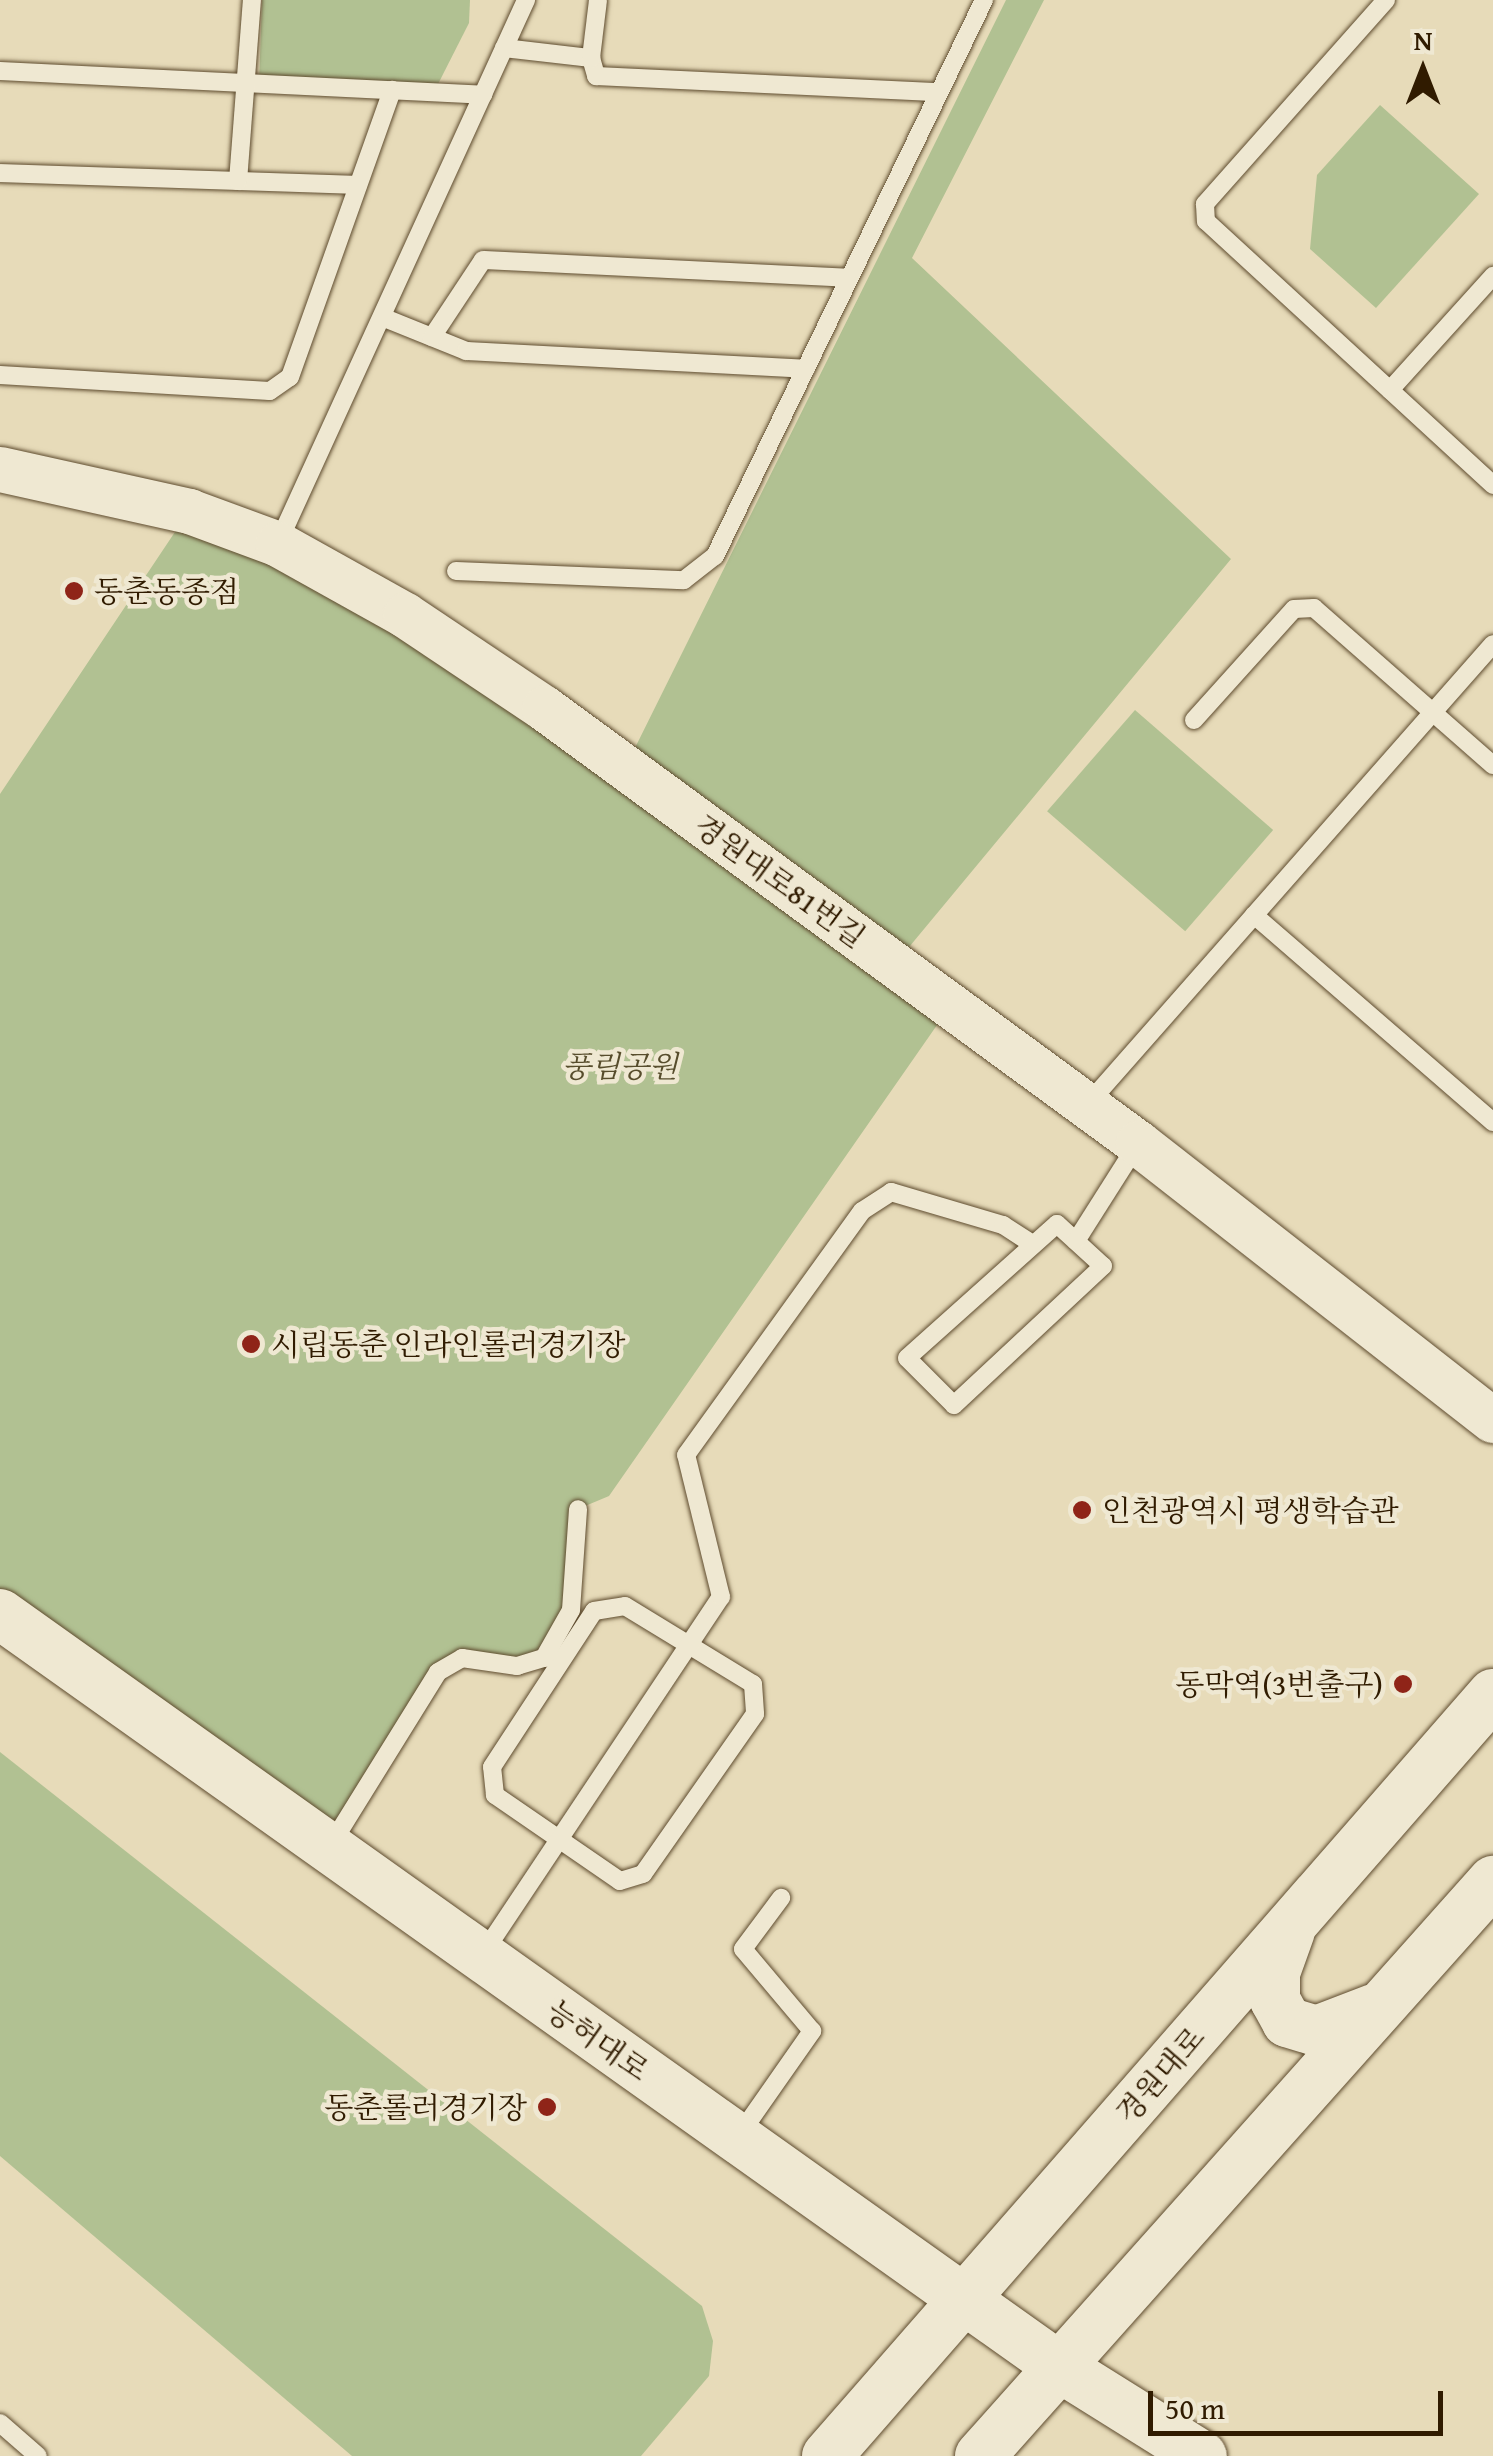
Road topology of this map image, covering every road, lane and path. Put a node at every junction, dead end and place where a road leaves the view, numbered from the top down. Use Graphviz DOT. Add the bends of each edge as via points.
graph roads {
  1 [pos="252,0"];
  2 [pos="526,0"];
  3 [pos="598,0"];
  4 [pos="984,0"];
  5 [pos="1386,0"];
  6 [pos="504,48"];
  7 [pos="590,58"];
  8 [pos="0,71"];
  9 [pos="248,83"];
  10 [pos="392,90"];
  11 [pos="939,92"];
  12 [pos="482,95"];
  13 [pos="0,174"];
  14 [pos="238,181"];
  15 [pos="358,185"];
  16 [pos="1493,276"];
  17 [pos="850,278"];
  18 [pos="382,317"];
  19 [pos="432,337"];
  20 [pos="806,369"];
  21 [pos="0,375"];
  22 [pos="1390,390"];
  23 [pos="0,469"];
  24 [pos="1493,484"];
  25 [pos="278,544"];
  26 [pos="456,571"];
  27 [pos="1493,644"];
  28 [pos="1433,712"];
  29 [pos="1194,720"];
  30 [pos="1493,765"];
  31 [pos="1254,915"];
  32 [pos="1087,1106"];
  33 [pos="1493,1122"];
  34 [pos="1138,1143"];
  35 [pos="1029,1242"];
  36 [pos="1076,1242"];
  37 [pos="1493,1420"];
  38 [pos="578,1509"];
  39 [pos="0,1614"];
  40 [pos="686,1644"];
  41 [pos="1493,1694"];
  42 [pos="559,1838"];
  43 [pos="329,1848"];
  44 [pos="1493,1881"];
  45 [pos="780,1898"];
  46 [pos="1294,1922"];
  47 [pos="481,1956"];
  48 [pos="1387,2000"];
  49 [pos="737,2139"];
  50 [pos="963,2300"];
  51 [pos="1061,2368"];
  52 [pos="0,2422"];
  53 [pos="38,2456"];
  54 [pos="827,2456"];
  55 [pos="980,2456"];
  56 [pos="1202,2456"];
  1 -- 9 [label="lane"];
  2 -- 6 [label="lane"];
  3 -- 7 [label="lane"];
  4 -- 11 [label="lane"];
  5 -- 22 [label="lane" via="1205,204 1206,220"];
  6 -- 7 [label="lane"];
  6 -- 12 [label="lane"];
  7 -- 11 [label="lane" via="596,76"];
  8 -- 9 [label="lane"];
  9 -- 10 [label="lane"];
  9 -- 14 [label="lane"];
  10 -- 12 [label="lane"];
  10 -- 15 [label="lane"];
  11 -- 17 [label="lane"];
  12 -- 18 [label="lane"];
  13 -- 14 [label="lane"];
  14 -- 15 [label="lane"];
  15 -- 21 [label="lane" via="290,378 270,390"];
  16 -- 22 [label="lane"];
  17 -- 19 [label="lane" via="482,260"];
  17 -- 20 [label="lane"];
  18 -- 19 [label="lane"];
  18 -- 25 [label="lane"];
  19 -- 20 [label="lane" via="466,351"];
  20 -- 26 [label="lane" via="715,556 684,580"];
  22 -- 24 [label="lane"];
  23 -- 25 [label="street, 경원대로81번길" via="189,511"];
  25 -- 32 [label="street, 경원대로81번길" via="405,615 544,708"];
  27 -- 28 [label="lane"];
  28 -- 29 [label="lane" via="1314,608 1294,609"];
  28 -- 30 [label="lane"];
  28 -- 31 [label="lane"];
  31 -- 32 [label="lane"];
  31 -- 33 [label="lane"];
  32 -- 34 [label="street, 경원대로81번길"];
  34 -- 36 [label="lane"];
  34 -- 37 [label="street, 경원대로81번길"];
  35 -- 36 [label="lane" via="1056,1224"];
  35 -- 36 [label="lane" via="907,1358 954,1405 1103,1266"];
  35 -- 40 [label="lane" via="1003,1225 891,1192 862,1211 686,1454 720,1596"];
  38 -- 43 [label="lane" via="571,1610 544,1658 516,1666 462,1658 438,1672"];
  39 -- 43 [label="main road, 능허대로"];
  40 -- 42 [label="lane"];
  40 -- 42 [label="lane" via="624,1606 594,1611 584,1626 492,1767 495,1795"];
  40 -- 42 [label="lane" via="753,1684 755,1714 643,1874 620,1881"];
  41 -- 46 [label="main road, 경원대로"];
  42 -- 47 [label="lane"];
  43 -- 47 [label="main road, 능허대로"];
  44 -- 48 [label="main road"];
  45 -- 49 [label="lane" via="744,1949 812,2031"];
  46 -- 48 [label="main road" via="1275,1972 1275,2000 1287,2022 1316,2032 1355,2020"];
  46 -- 50 [label="main road, 경원대로"];
  47 -- 49 [label="main road, 능허대로"];
  48 -- 51 [label="main road"];
  49 -- 50 [label="main road, 능허대로"];
  50 -- 51 [label="main road, 능허대로"];
  50 -- 54 [label="main road, 경원대로"];
  51 -- 55 [label="main road"];
  51 -- 56 [label="main road, 능허대로"];
  52 -- 53 [label="lane"];
}
